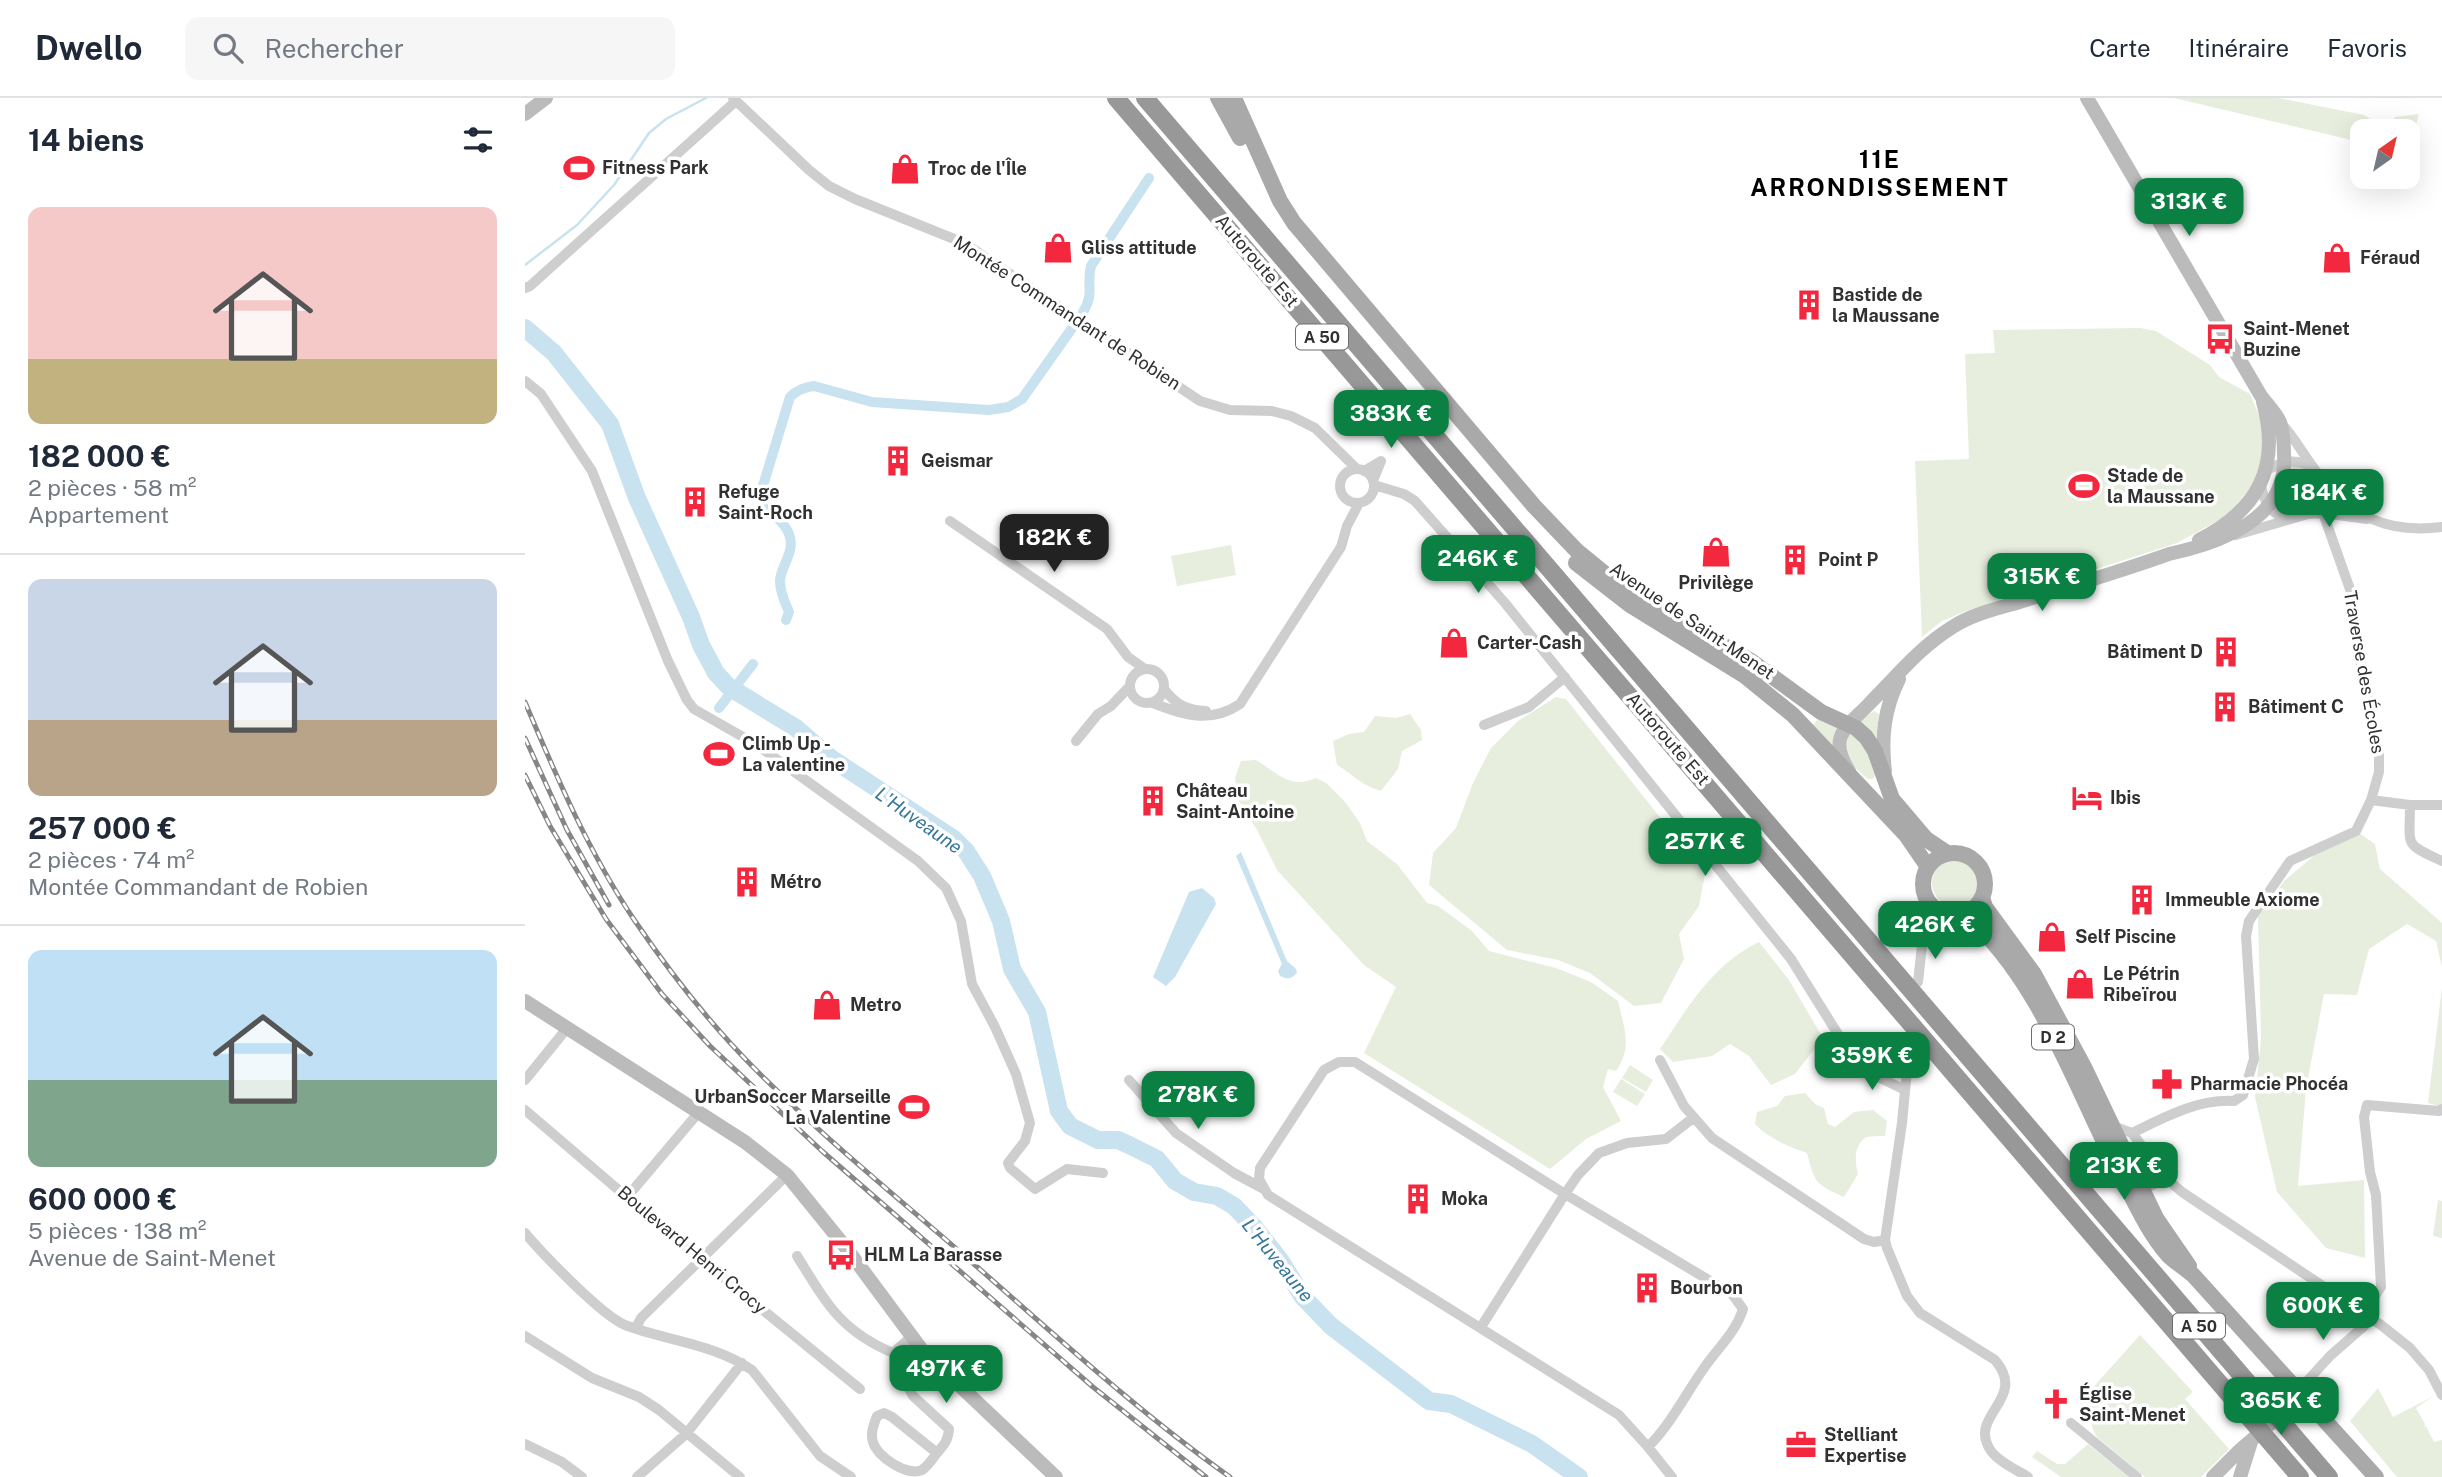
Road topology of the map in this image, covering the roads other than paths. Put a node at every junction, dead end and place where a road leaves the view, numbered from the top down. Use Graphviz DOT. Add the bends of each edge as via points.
graph roads {
  1 [pos="531,98"];
  2 [pos="546,98"];
  3 [pos="1116,98"];
  4 [pos="1145,98"];
  5 [pos="1219,98"];
  6 [pos="1234,98"];
  7 [pos="1242,98"];
  8 [pos="2087,98"];
  9 [pos="735,99"];
  10 [pos="525,103"];
  11 [pos="525,114"];
  12 [pos="1258,154"];
  13 [pos="525,288"];
  14 [pos="525,382"];
  15 [pos="2261,396"];
  16 [pos="2279,421"];
  17 [pos="2285,462"];
  18 [pos="1356,471"];
  19 [pos="2315,471"];
  20 [pos="2263,478"];
  21 [pos="1373,486"];
  22 [pos="1348,500"];
  23 [pos="1359,503"];
  24 [pos="2268,506"];
  25 [pos="2323,513"];
  26 [pos="2308,514"];
  27 [pos="2288,519"];
  28 [pos="2369,519"];
  29 [pos="950,521"];
  30 [pos="1347,526"];
  31 [pos="2442,527"];
  32 [pos="2225,538"];
  33 [pos="2173,553"];
  34 [pos="1128,657"];
  35 [pos="1906,666"];
  36 [pos="1145,669"];
  37 [pos="1565,677"];
  38 [pos="1131,682"];
  39 [pos="1250,688"];
  40 [pos="1164,690"];
  41 [pos="1138,701"];
  42 [pos="1153,703"];
  43 [pos="1868,705"];
  44 [pos="1111,706"];
  45 [pos="1821,712"];
  46 [pos="1483,724"];
  47 [pos="1846,724"];
  48 [pos="1076,741"];
  49 [pos="1855,781"];
  50 [pos="1888,790"];
  51 [pos="2371,800"];
  52 [pos="2410,805"];
  53 [pos="2442,805"];
  54 [pos="1947,853"];
  55 [pos="2442,861"];
  56 [pos="1928,867"];
  57 [pos="1982,897"];
  58 [pos="1927,900"];
  59 [pos="1964,913"];
  60 [pos="1947,914"];
  61 [pos="1923,936"];
  62 [pos="1918,982"];
  63 [pos="525,991"];
  64 [pos="525,1001"];
  65 [pos="568,1027"];
  66 [pos="1910,1038"];
  67 [pos="1907,1058"];
  68 [pos="1660,1060"];
  69 [pos="1859,1064"];
  70 [pos="525,1080"];
  71 [pos="1129,1080"];
  72 [pos="1905,1090"];
  73 [pos="2442,1109"];
  74 [pos="525,1110"];
  75 [pos="699,1112"];
  76 [pos="1693,1118"];
  77 [pos="2112,1126"];
  78 [pos="2132,1133"];
  79 [pos="1103,1173"];
  80 [pos="787,1174"];
  81 [pos="2120,1174"];
  82 [pos="2167,1179"];
  83 [pos="1262,1188"];
  84 [pos="2142,1189"];
  85 [pos="1565,1194"];
  86 [pos="627,1197"];
  87 [pos="525,1233"];
  88 [pos="1885,1240"];
  89 [pos="797,1256"];
  90 [pos="701,1258"];
  91 [pos="2193,1275"];
  92 [pos="2368,1316"];
  93 [pos="636,1328"];
  94 [pos="1485,1330"];
  95 [pos="525,1336"];
  96 [pos="911,1337"];
  97 [pos="893,1353"];
  98 [pos="742,1363"];
  99 [pos="860,1389"];
  100 [pos="2298,1391"];
  101 [pos="2442,1395"];
  102 [pos="2071,1423"];
  103 [pos="687,1434"];
  104 [pos="2253,1440"];
  105 [pos="525,1444"];
  106 [pos="1648,1447"];
  107 [pos="937,1453"];
  108 [pos="582,1477"];
  109 [pos="637,1477"];
  110 [pos="740,1477"];
  111 [pos="851,1477"];
  112 [pos="1056,1477"];
  113 [pos="1672,1477"];
  114 [pos="2028,1477"];
  115 [pos="2137,1477"];
  116 [pos="2213,1477"];
  117 [pos="2240,1477"];
  118 [pos="2300,1477"];
  119 [pos="2329,1477"];
  120 [pos="2376,1477"];
  1 -- 10 [label="main road"];
  2 -- 11 [label="main road"];
  3 -- 118 [label="highway, Autoroute Est / A 50"];
  4 -- 119 [label="highway, Autoroute Est / A 50"];
  5 -- 49 [label="main road, Avenue de Saint-Menet" via="1290,233 1564,552 1630,606 1745,676 1793,715"];
  6 -- 12 [label="main road, Avenue de Saint-Menet"];
  7 -- 12 [label="main road"];
  8 -- 15 [label="main road"];
  9 -- 13 [label="street"];
  9 -- 18 [label="street, Montée Commandant de Robien" via="829,186 964,243 1200,401 1230,410 1272,411 1315,428"];
  12 -- 45 [label="main road, Avenue de Saint-Menet" via="1280,201 1310,244 1560,535 1647,603 1751,661"];
  14 -- 79 [label="street" via="541,394 592,471 668,661 694,709 757,744 918,861 946,888 961,921 972,984 1016,1074 1030,1123 1025,1141 1008,1163 1010,1168 1035,1189 1067,1169"];
  15 -- 16 [label="main road"];
  15 -- 20 [label="main road" via="2269,427"];
  16 -- 17 [label="main road"];
  16 -- 19 [label="street"];
  17 -- 19 [label="street" via="2300,462"];
  17 -- 20 [label="street"];
  17 -- 24 [label="main road" via="2280,486"];
  18 -- 21 [label="street, Montée Commandant de Robien"];
  18 -- 21 [label="street" via="1383,458"];
  18 -- 22 [label="street, Montée Commandant de Robien" via="1342,479 1340,486"];
  19 -- 26 [label="street" via="2319,495"];
  19 -- 28 [label="street"];
  20 -- 24 [label="street"];
  20 -- 33 [label="main road" via="2249,504 2227,524"];
  21 -- 23 [label="street"];
  21 -- 37 [label="street" via="1415,501"];
  22 -- 23 [label="street"];
  22 -- 30 [label="street"];
  23 -- 30 [label="street"];
  24 -- 27 [label="street"];
  24 -- 32 [label="main road"];
  25 -- 26 [label="street"];
  25 -- 28 [label="street"];
  25 -- 51 [label="street, Traverse des Écoles" via="2352,595 2379,755"];
  26 -- 27 [label="street"];
  27 -- 32 [label="street"];
  28 -- 31 [label="street" via="2397,528"];
  29 -- 34 [label="street" via="1107,629"];
  30 -- 39 [label="street" via="1341,547"];
  32 -- 33 [label="main road"];
  33 -- 35 [label="main road" via="1970,618 1933,640"];
  34 -- 36 [label="street"];
  34 -- 38 [label="street"];
  35 -- 43 [label="main road"];
  35 -- 50 [label="main road" via="1883,729"];
  36 -- 38 [label="street"];
  36 -- 40 [label="street" via="1160,674"];
  37 -- 46 [label="street" via="1529,707"];
  37 -- 69 [label="street" via="1791,959"];
  38 -- 41 [label="street"];
  38 -- 44 [label="street"];
  39 -- 40 [label="street" via="1227,705 1206,711 1181,706"];
  39 -- 42 [label="street" via="1231,710 1206,717 1192,717"];
  40 -- 42 [label="street"];
  41 -- 42 [label="street"];
  41 -- 44 [label="street"];
  43 -- 45 [label="main road" via="1851,713"];
  43 -- 47 [label="main road"];
  44 -- 48 [label="street" via="1098,713"];
  45 -- 47 [label="main road, Avenue de Saint-Menet"];
  47 -- 49 [label="main road" via="1840,751"];
  47 -- 50 [label="main road, Avenue de Saint-Menet" via="1866,737 1875,751"];
  49 -- 56 [label="main road, Avenue de Saint-Menet" via="1906,835"];
  50 -- 54 [label="main road" via="1926,839"];
  51 -- 52 [label="street"];
  51 -- 78 [label="street, Traverse des Écoles" via="2356,831 2290,861 2249,921 2246,936 2254,1059 2243,1095 2234,1101 2198,1104"];
  52 -- 53 [label="street"];
  52 -- 55 [label="street" via="2410,843"];
  54 -- 56 [label="main road"];
  54 -- 57 [label="main road" via="1971,858 1979,867 1985,884"];
  56 -- 58 [label="main road" via="1924,878"];
  57 -- 59 [label="main road"];
  57 -- 77 [label="main road, D 2" via="2034,974"];
  58 -- 60 [label="main road"];
  58 -- 61 [label="street"];
  59 -- 60 [label="main road"];
  59 -- 81 [label="main road, D 2" via="1987,933 2028,991"];
  60 -- 61 [label="street"];
  61 -- 62 [label="street"];
  63 -- 65 [label="main road" via="549,1006"];
  64 -- 65 [label="main road"];
  65 -- 70 [label="street"];
  65 -- 75 [label="main road"];
  66 -- 67 [label="street"];
  67 -- 69 [label="street"];
  67 -- 72 [label="street"];
  68 -- 76 [label="street"];
  69 -- 72 [label="street"];
  71 -- 83 [label="street" via="1176,1133"];
  72 -- 88 [label="street"];
  73 -- 92 [label="street" via="2367,1105 2364,1117 2376,1195 2381,1287"];
  74 -- 86 [label="street, Boulevard Henri Crocy"];
  75 -- 80 [label="main road"];
  75 -- 86 [label="street"];
  76 -- 85 [label="street" via="1666,1139 1627,1143 1599,1153"];
  76 -- 88 [label="street" via="1712,1138 1864,1239"];
  77 -- 78 [label="street"];
  77 -- 84 [label="main road, D 2"];
  78 -- 82 [label="street"];
  80 -- 90 [label="street"];
  80 -- 96 [label="main road"];
  81 -- 84 [label="street" via="2132,1190"];
  81 -- 91 [label="main road, D 2" via="2169,1255"];
  82 -- 84 [label="street"];
  82 -- 92 [label="street"];
  83 -- 85 [label="street" via="1260,1168 1324,1070 1339,1062 1355,1062"];
  83 -- 94 [label="street"];
  84 -- 91 [label="main road, D 2"];
  85 -- 94 [label="street"];
  85 -- 106 [label="street" via="1732,1294 1743,1309 1663,1432"];
  86 -- 90 [label="street, Boulevard Henri Crocy"];
  87 -- 93 [label="street" via="613,1319"];
  88 -- 114 [label="street" via="1913,1306 2003,1368 2005,1391 1986,1423 1986,1441 1992,1452"];
  89 -- 97 [label="street" via="837,1318"];
  90 -- 93 [label="street"];
  90 -- 99 [label="street, Boulevard Henri Crocy"];
  91 -- 100 [label="main road, D 2"];
  92 -- 100 [label="street"];
  92 -- 101 [label="street" via="2410,1348"];
  93 -- 98 [label="street"];
  94 -- 106 [label="street" via="1619,1415"];
  95 -- 103 [label="street" via="592,1378 639,1397"];
  96 -- 97 [label="street"];
  96 -- 112 [label="main road"];
  97 -- 107 [label="street" via="913,1396 949,1429 948,1440"];
  98 -- 103 [label="street"];
  98 -- 111 [label="street" via="753,1370 820,1456"];
  100 -- 104 [label="main road" via="2285,1411"];
  100 -- 120 [label="main road, D 2"];
  102 -- 115 [label="street"];
  103 -- 109 [label="street"];
  103 -- 110 [label="street"];
  104 -- 116 [label="main road"];
  104 -- 117 [label="main road"];
  105 -- 108 [label="street"];
  106 -- 113 [label="street"];
  107 -- 107 [label="street" via="922,1470 897,1467 873,1441 877,1416 884,1413"];
}
